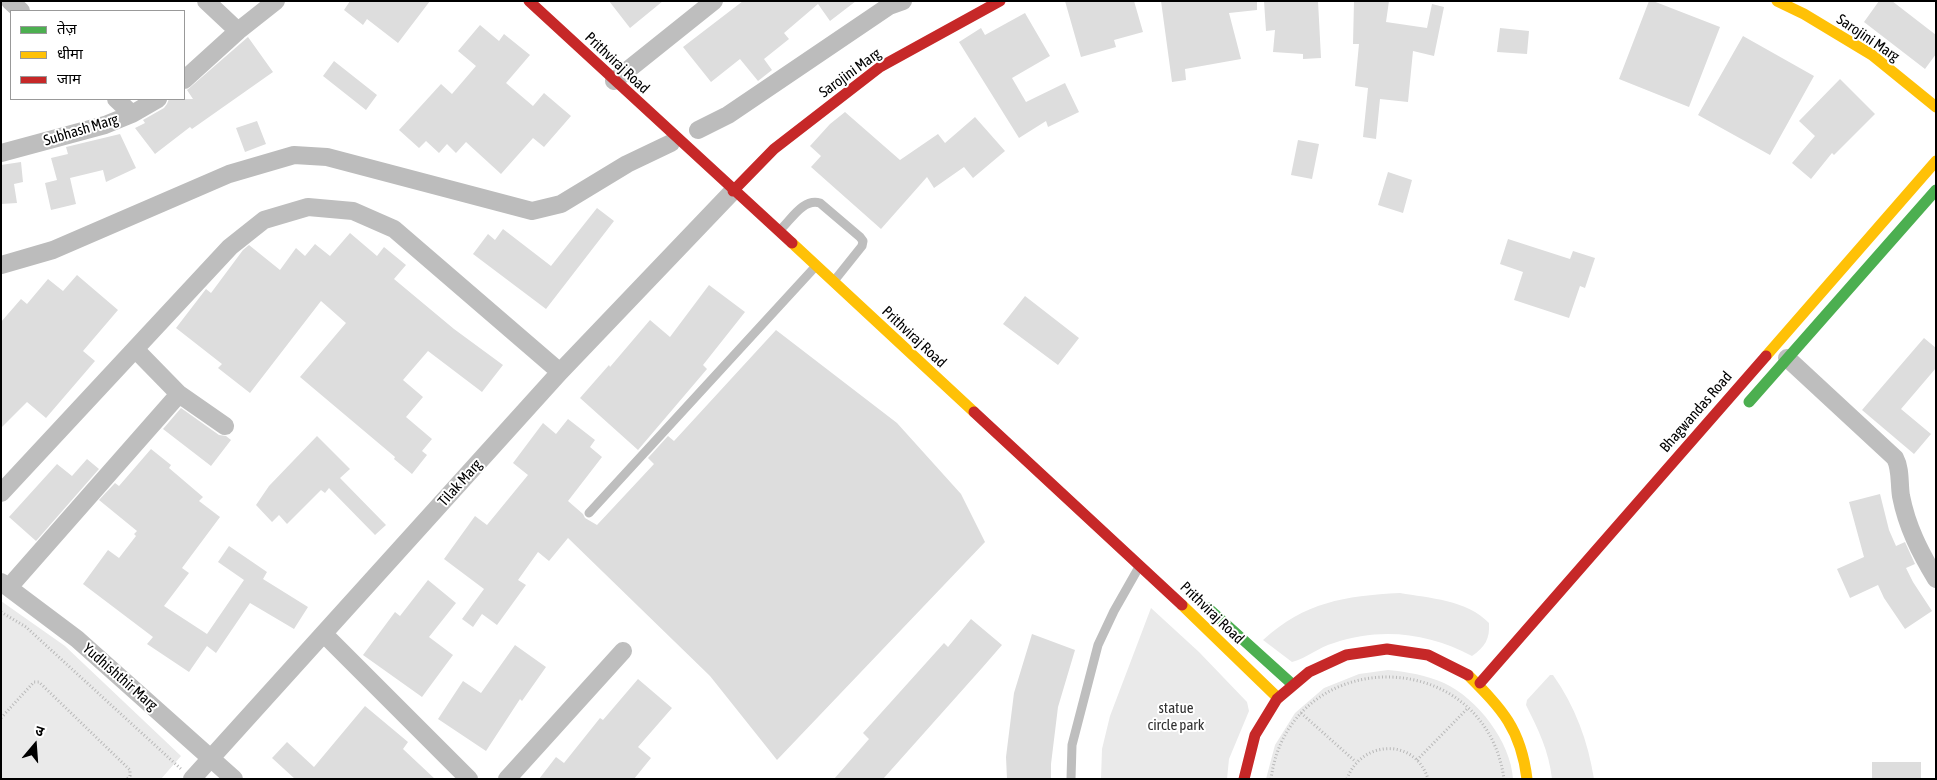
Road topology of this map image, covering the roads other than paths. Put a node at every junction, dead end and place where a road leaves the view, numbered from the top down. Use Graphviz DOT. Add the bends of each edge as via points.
graph roads {
  1 [pos="10,1"];
  2 [pos="206,1"];
  3 [pos="276,1"];
  4 [pos="529,1"];
  5 [pos="546,1"];
  6 [pos="714,1"];
  7 [pos="1000,1"];
  8 [pos="1778,1"];
  9 [pos="20,10"];
  10 [pos="238,31"];
  11 [pos="618,78"];
  12 [pos="185,79"];
  13 [pos="117,100"];
  14 [pos="156,100"];
  15 [pos="1936,107"];
  16 [pos="132,114"];
  17 [pos="1,153"];
  18 [pos="1936,161"];
  19 [pos="737,188"];
  20 [pos="1936,190"];
  21 [pos="781,228"];
  22 [pos="816,267"];
  23 [pos="836,279"];
  24 [pos="135,349"];
  25 [pos="1787,358"];
  26 [pos="560,372"];
  27 [pos="951,375"];
  28 [pos="179,394"];
  29 [pos="1741,411"];
  30 [pos="225,426"];
  31 [pos="1,493"];
  32 [pos="589,513"];
  33 [pos="1140,565"];
  34 [pos="1936,579"];
  35 [pos="5,584"];
  36 [pos="1203,603"];
  37 [pos="324,634"];
  38 [pos="623,651"];
  39 [pos="1480,683"];
  40 [pos="1292,684"];
  41 [pos="1278,698"];
  42 [pos="211,758"];
  43 [pos="189,776"];
  44 [pos="234,779"];
  45 [pos="469,779"];
  46 [pos="507,779"];
  47 [pos="1071,779"];
  48 [pos="1244,779"];
  49 [pos="1527,779"];
  1 -- 9 [label="street"];
  2 -- 10 [label="street"];
  3 -- 10 [label="street"];
  4 -- 11 [label="street, Prithviraj Road"];
  5 -- 11 [label="street, Prithviraj Road"];
  6 -- 11 [label="street"];
  7 -- 19 [label="street, Sarojini Marg" via="880,67 774,149"];
  8 -- 15 [label="street, Sarojini Marg" via="1872,56"];
  10 -- 12 [label="street"];
  11 -- 19 [label="street, Prithviraj Road"];
  13 -- 16 [label="street"];
  14 -- 16 [label="street, Subhash Marg"];
  16 -- 17 [label="street, Subhash Marg" via="105,125"];
  18 -- 39 [label="street, Bhagwandas Road"];
  19 -- 21 [label="street, Prithviraj Road"];
  19 -- 26 [label="street, Tilak Marg"];
  20 -- 25 [label="street"];
  21 -- 22 [label="street, Prithviraj Road"];
  21 -- 23 [label="street, Prithviraj Road"];
  21 -- 23 [label="lane" via="803,206 814,201 860,237 862,246"];
  22 -- 23 [label="street, Prithviraj Road"];
  22 -- 32 [label="lane"];
  23 -- 27 [label="street, Prithviraj Road"];
  23 -- 33 [label="street, Prithviraj Road"];
  24 -- 26 [label="street" via="230,247 264,220 308,207 353,211 394,229"];
  24 -- 28 [label="street"];
  24 -- 31 [label="street"];
  25 -- 29 [label="street"];
  25 -- 34 [label="street" via="1895,458 1899,465 1908,526"];
  26 -- 37 [label="street, Tilak Marg"];
  28 -- 30 [label="street"];
  28 -- 35 [label="street"];
  33 -- 41 [label="street, Prithviraj Road"];
  33 -- 47 [label="lane" via="1098,645 1072,745"];
  35 -- 42 [label="street, Yudhishthir Marg" via="77,639"];
  36 -- 40 [label="street, Prithviraj Road"];
  37 -- 42 [label="street, Tilak Marg"];
  37 -- 45 [label="street"];
  38 -- 46 [label="street"];
  39 -- 40 [label="street" via="1429,655 1400,649 1371,649 1342,655 1316,667"];
  39 -- 49 [label="street" via="1493,690 1508,719 1521,746"];
  40 -- 41 [label="street"];
  41 -- 48 [label="street" via="1261,721 1250,748"];
  42 -- 43 [label="street, Tilak Marg"];
  42 -- 44 [label="street, Yudhishthir Marg"];
}
